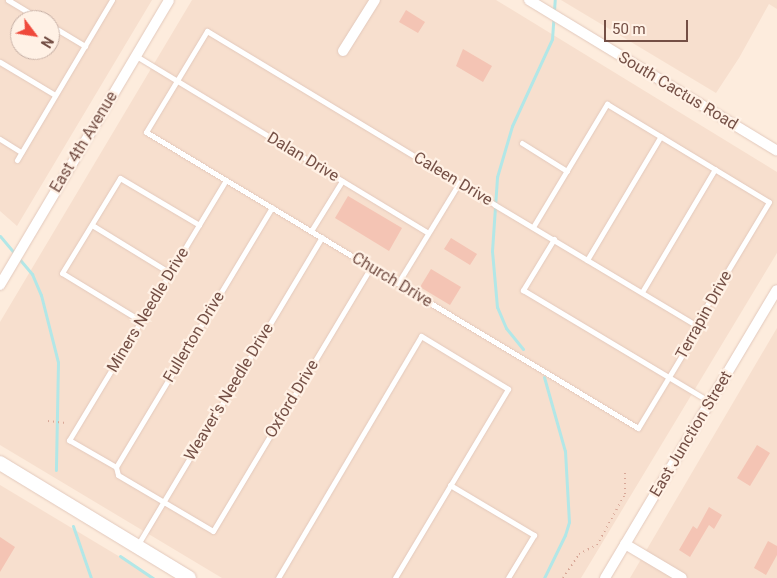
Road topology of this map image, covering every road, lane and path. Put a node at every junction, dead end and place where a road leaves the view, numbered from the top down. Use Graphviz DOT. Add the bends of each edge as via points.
graph roads {
  1 [pos="8,0"];
  2 [pos="112,0"];
  3 [pos="169,0"];
  4 [pos="375,0"];
  5 [pos="529,0"];
  6 [pos="24,10"];
  7 [pos="60,31"];
  8 [pos="85,46"];
  9 [pos="343,51"];
  10 [pos="135,56"];
  11 [pos="0,62"];
  12 [pos="176,82"];
  13 [pos="55,95"];
  14 [pos="661,136"];
  15 [pos="0,139"];
  16 [pos="522,143"];
  17 [pos="777,151"];
  18 [pos="21,152"];
  19 [pos="17,160"];
  20 [pos="715,168"];
  21 [pos="567,171"];
  22 [pos="226,180"];
  23 [pos="342,181"];
  24 [pos="459,183"];
  25 [pos="272,207"];
  26 [pos="92,225"];
  27 [pos="199,225"];
  28 [pos="533,227"];
  29 [pos="311,231"];
  30 [pos="428,233"];
  31 [pos="322,237"];
  32 [pos="554,240"];
  33 [pos="587,260"];
  34 [pos="371,267"];
  35 [pos="170,273"];
  36 [pos="398,284"];
  37 [pos="0,285"];
  38 [pos="777,290"];
  39 [pos="642,292"];
  40 [pos="141,321"];
  41 [pos="699,327"];
  42 [pos="669,378"];
  43 [pos="710,402"];
  44 [pos="48,421"];
  45 [pos="66,423"];
  46 [pos="638,428"];
  47 [pos="0,463"];
  48 [pos="116,467"];
  49 [pos="625,471"];
  50 [pos="450,485"];
  51 [pos="164,502"];
  52 [pos="625,544"];
  53 [pos="137,546"];
  54 [pos="189,578"];
  55 [pos="278,578"];
  56 [pos="395,578"];
  57 [pos="508,578"];
  58 [pos="563,578"];
  59 [pos="605,578"];
  60 [pos="682,578"];
  1 -- 6 [label="lane"];
  2 -- 8 [label="lane"];
  3 -- 10 [label="street, East 4th Avenue"];
  4 -- 9 [label="street"];
  5 -- 17 [label="street, South Cactus Road"];
  7 -- 8 [label="lane"];
  8 -- 13 [label="lane"];
  10 -- 12 [label="lane, Dalan Drive"];
  10 -- 37 [label="street, East 4th Avenue"];
  11 -- 13 [label="lane"];
  12 -- 22 [label="lane, Church Drive" via="146,132"];
  12 -- 23 [label="lane, Dalan Drive"];
  12 -- 24 [label="lane, Caleen Drive" via="207,31"];
  13 -- 18 [label="lane"];
  14 -- 20 [label="lane"];
  14 -- 21 [label="lane" via="608,104"];
  14 -- 33 [label="lane"];
  15 -- 18 [label="lane"];
  16 -- 21 [label="lane"];
  18 -- 19 [label="lane"];
  20 -- 39 [label="lane"];
  20 -- 41 [label="lane, Terrapin Drive" via="769,202 701,315"];
  21 -- 28 [label="lane"];
  22 -- 25 [label="lane, Church Drive"];
  22 -- 27 [label="lane, Miners Needle Drive"];
  23 -- 29 [label="lane"];
  23 -- 30 [label="lane, Dalan Drive"];
  24 -- 28 [label="lane, Caleen Drive"];
  24 -- 30 [label="lane"];
  25 -- 29 [label="lane, Church Drive"];
  25 -- 48 [label="lane, Fullerton Drive"];
  26 -- 27 [label="lane" via="120,178"];
  26 -- 35 [label="lane"];
  26 -- 40 [label="lane" via="62,273"];
  27 -- 35 [label="lane, Miners Needle Drive"];
  28 -- 32 [label="lane, Caleen Drive"];
  29 -- 31 [label="lane, Church Drive"];
  30 -- 36 [label="lane"];
  31 -- 34 [label="lane, Church Drive"];
  31 -- 51 [label="lane, Weaver's Needle Drive"];
  32 -- 33 [label="lane, Caleen Drive"];
  32 -- 42 [label="lane" via="523,290"];
  33 -- 39 [label="lane, Caleen Drive"];
  34 -- 36 [label="lane, Church Drive"];
  34 -- 51 [label="lane, Oxford Drive" via="214,531"];
  35 -- 40 [label="lane, Miners Needle Drive"];
  36 -- 46 [label="lane, Church Drive"];
  38 -- 43 [label="street, East Junction Street"];
  39 -- 41 [label="lane, Caleen Drive"];
  40 -- 48 [label="lane, Miners Needle Drive" via="69,440"];
  41 -- 42 [label="lane, Terrapin Drive"];
  42 -- 43 [label="lane"];
  42 -- 46 [label="lane, Terrapin Drive"];
  43 -- 52 [label="street, East Junction Street"];
  44 -- 45 [label="path"];
  47 -- 53 [label="main road"];
  48 -- 51 [label="lane" via="118,474"];
  49 -- 58 [label="path" via="625,494 597,545 579,554"];
  50 -- 55 [label="lane" via="508,389 421,336"];
  50 -- 56 [label="lane"];
  50 -- 57 [label="lane" via="534,535"];
  51 -- 53 [label="lane, Weaver's Needle Drive"];
  52 -- 59 [label="street, East Junction Street"];
  52 -- 60 [label="street"];
  53 -- 54 [label="main road"];
}
